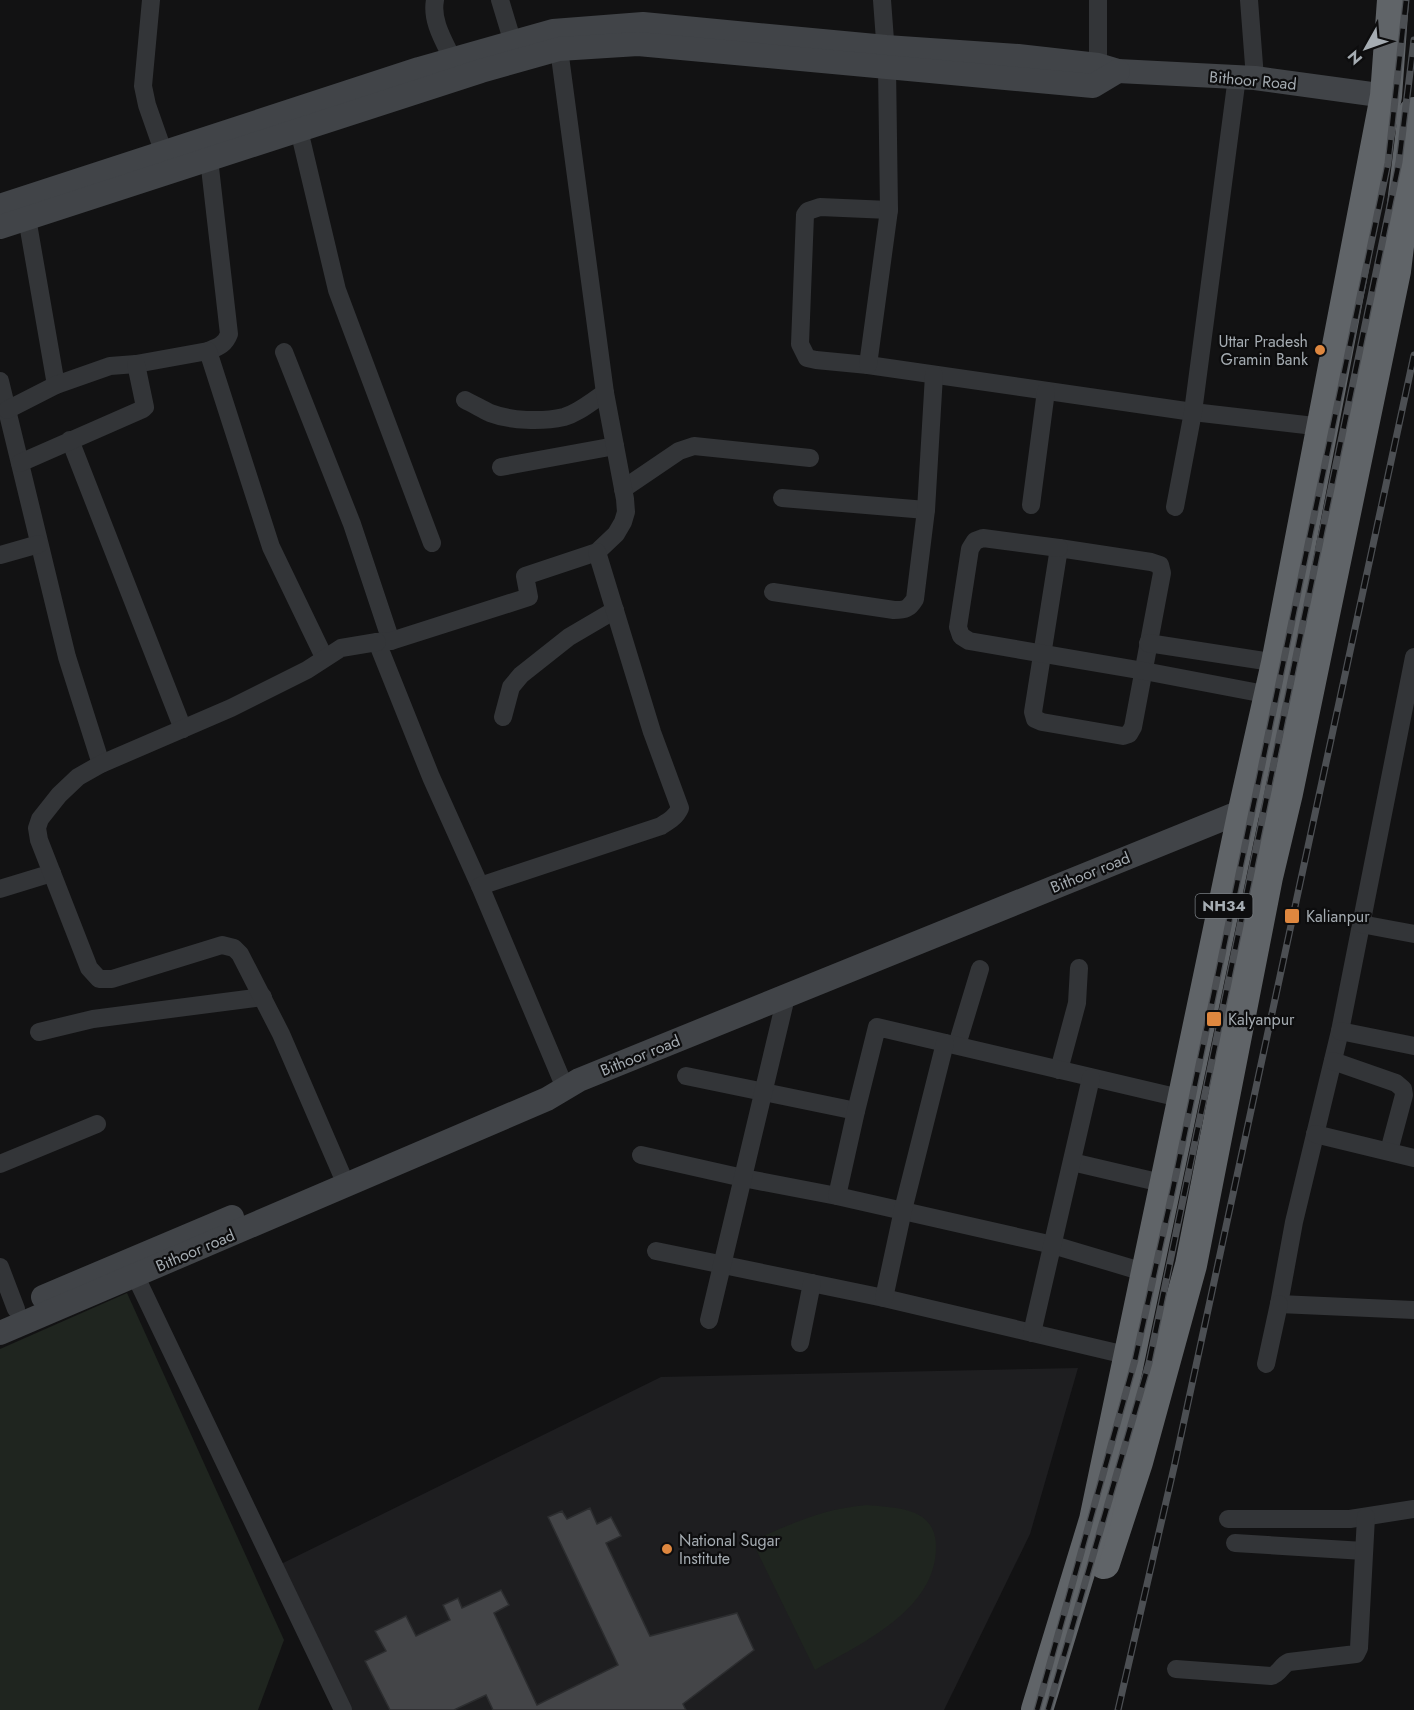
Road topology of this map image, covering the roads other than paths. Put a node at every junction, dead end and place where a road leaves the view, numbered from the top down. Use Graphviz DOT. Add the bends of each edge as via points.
graph roads {
  1 [pos="151,0"];
  2 [pos="435,0"];
  3 [pos="500,0"];
  4 [pos="882,0"];
  5 [pos="1098,0"];
  6 [pos="1249,0"];
  7 [pos="1393,0"];
  8 [pos="513,43"];
  9 [pos="560,49"];
  10 [pos="886,57"];
  11 [pos="453,60"];
  12 [pos="1108,68"];
  13 [pos="1246,78"];
  14 [pos="1386,96"];
  15 [pos="1414,113"];
  16 [pos="299,130"];
  17 [pos="209,159"];
  18 [pos="167,162"];
  19 [pos="0,206"];
  20 [pos="889,210"];
  21 [pos="27,218"];
  22 [pos="0,227"];
  23 [pos="1405,269"];
  24 [pos="208,351"];
  25 [pos="284,352"];
  26 [pos="136,364"];
  27 [pos="868,365"];
  28 [pos="934,375"];
  29 [pos="0,381"];
  30 [pos="56,385"];
  31 [pos="1046,391"];
  32 [pos="605,393"];
  33 [pos="465,400"];
  34 [pos="7,410"];
  35 [pos="1193,412"];
  36 [pos="1323,427"];
  37 [pos="70,440"];
  38 [pos="615,446"];
  39 [pos="810,458"];
  40 [pos="20,463"];
  41 [pos="501,466"];
  42 [pos="623,489"];
  43 [pos="782,498"];
  44 [pos="1031,505"];
  45 [pos="1175,507"];
  46 [pos="926,510"];
  47 [pos="432,543"];
  48 [pos="39,544"];
  49 [pos="1059,548"];
  50 [pos="597,552"];
  51 [pos="0,555"];
  52 [pos="774,592"];
  53 [pos="615,610"];
  54 [pos="384,641"];
  55 [pos="1148,643"];
  56 [pos="1044,654"];
  57 [pos="324,657"];
  58 [pos="1414,657"];
  59 [pos="1277,663"];
  60 [pos="1144,671"];
  61 [pos="1270,695"];
  62 [pos="503,717"];
  63 [pos="183,729"];
  64 [pos="1406,748"];
  65 [pos="101,764"];
  66 [pos="1287,793"];
  67 [pos="1244,810"];
  68 [pos="52,873"];
  69 [pos="480,886"];
  70 [pos="0,889"];
  71 [pos="1361,924"];
  72 [pos="1414,934"];
  73 [pos="1079,968"];
  74 [pos="980,969"];
  75 [pos="263,997"];
  76 [pos="786,998"];
  77 [pos="1340,1031"];
  78 [pos="39,1032"];
  79 [pos="951,1044"];
  80 [pos="1414,1046"];
  81 [pos="1333,1061"];
  82 [pos="1059,1070"];
  83 [pos="686,1076"];
  84 [pos="1092,1078"];
  85 [pos="571,1081"];
  86 [pos="765,1091"];
  87 [pos="1184,1099"];
  88 [pos="856,1111"];
  89 [pos="97,1124"];
  90 [pos="1315,1134"];
  91 [pos="1389,1151"];
  92 [pos="641,1155"];
  93 [pos="1414,1158"];
  94 [pos="1072,1162"];
  95 [pos="0,1164"];
  96 [pos="341,1173"];
  97 [pos="743,1178"];
  98 [pos="1166,1184"];
  99 [pos="837,1196"];
  100 [pos="903,1210"];
  101 [pos="1053,1245"];
  102 [pos="656,1251"];
  103 [pos="722,1264"];
  104 [pos="0,1267"];
  105 [pos="1147,1273"];
  106 [pos="135,1275"];
  107 [pos="812,1283"];
  108 [pos="884,1298"];
  109 [pos="1279,1304"];
  110 [pos="1414,1310"];
  111 [pos="8,1312"];
  112 [pos="709,1320"];
  113 [pos="0,1333"];
  114 [pos="1032,1333"];
  115 [pos="800,1343"];
  116 [pos="1130,1356"];
  117 [pos="1266,1364"];
  118 [pos="1414,1509"];
  119 [pos="1366,1517"];
  120 [pos="1228,1519"];
  121 [pos="1235,1543"];
  122 [pos="1364,1551"];
  123 [pos="1176,1669"];
  124 [pos="344,1710"];
  125 [pos="1037,1710"];
  126 [pos="1058,1710"];
  1 -- 18 [label="street" via="143,86"];
  2 -- 11 [label="street" via="436,22"];
  3 -- 8 [label="street"];
  4 -- 10 [label="street"];
  5 -- 12 [label="street"];
  6 -- 13 [label="street"];
  7 -- 14 [label="highway, NH34"];
  8 -- 10 [label="street" via="553,31 643,24"];
  8 -- 11 [label="street"];
  9 -- 10 [label="street" via="638,44"];
  9 -- 16 [label="street"];
  9 -- 32 [label="street"];
  10 -- 12 [label="street" via="1093,86"];
  10 -- 20 [label="street"];
  11 -- 18 [label="street"];
  12 -- 13 [label="street, Bithoor Road"];
  13 -- 14 [label="street, Bithoor Road"];
  13 -- 35 [label="street"];
  14 -- 36 [label="highway, NH34"];
  15 -- 23 [label="highway, NH34"];
  16 -- 17 [label="street"];
  16 -- 47 [label="street" via="337,290"];
  17 -- 18 [label="street"];
  17 -- 24 [label="street" via="229,334 225,343"];
  18 -- 19 [label="street"];
  18 -- 21 [label="street"];
  20 -- 27 [label="street"];
  20 -- 27 [label="street" via="814,208 804,219 802,350 810,360"];
  21 -- 22 [label="street"];
  21 -- 30 [label="street"];
  23 -- 66 [label="highway, NH34"];
  24 -- 26 [label="street"];
  24 -- 57 [label="street" via="271,547"];
  25 -- 54 [label="street" via="352,524"];
  26 -- 30 [label="street" via="110,366"];
  26 -- 37 [label="street" via="145,407"];
  27 -- 28 [label="street"];
  28 -- 31 [label="street"];
  28 -- 46 [label="street"];
  29 -- 34 [label="street"];
  30 -- 34 [label="street"];
  31 -- 35 [label="street"];
  31 -- 44 [label="street"];
  32 -- 33 [label="street" via="576,412 551,418 506,417"];
  32 -- 38 [label="street"];
  34 -- 40 [label="street"];
  35 -- 36 [label="street"];
  35 -- 45 [label="street"];
  36 -- 59 [label="highway, NH34"];
  37 -- 40 [label="street"];
  37 -- 63 [label="street"];
  38 -- 41 [label="street"];
  38 -- 42 [label="street"];
  39 -- 42 [label="street" via="694,446"];
  40 -- 48 [label="street"];
  42 -- 50 [label="street" via="623,522"];
  43 -- 46 [label="street"];
  46 -- 52 [label="street" via="915,599 908,608 894,610"];
  48 -- 51 [label="street"];
  48 -- 65 [label="street" via="67,657"];
  49 -- 55 [label="street" via="1160,565 1162,573"];
  49 -- 56 [label="street"];
  49 -- 56 [label="street" via="983,538 975,541 970,549 958,627 961,636 969,641"];
  50 -- 53 [label="street"];
  50 -- 54 [label="street" via="525,576 529,597"];
  53 -- 62 [label="street" via="569,637 521,675 512,687"];
  53 -- 69 [label="street" via="680,808 678,813 661,826"];
  54 -- 57 [label="street" via="351,645"];
  54 -- 69 [label="street" via="431,777"];
  55 -- 59 [label="street"];
  55 -- 60 [label="street"];
  56 -- 60 [label="street"];
  56 -- 60 [label="street" via="1035,719 1123,736 1133,728"];
  57 -- 63 [label="street" via="307,670"];
  58 -- 64 [label="street"];
  59 -- 61 [label="highway, NH34"];
  60 -- 61 [label="street"];
  61 -- 67 [label="highway, NH34"];
  63 -- 65 [label="street"];
  64 -- 71 [label="street"];
  65 -- 68 [label="street" via="68,786 40,819 39,840"];
  66 -- 67 [label="street, Bithoor road"];
  66 -- 126 [label="highway, NH34" via="1191,1264 1137,1462"];
  67 -- 76 [label="street, Bithoor road"];
  67 -- 87 [label="highway, NH34"];
  68 -- 70 [label="street"];
  68 -- 75 [label="street" via="89,968 99,979 112,979 208,947 228,945 240,954"];
  69 -- 85 [label="street"];
  71 -- 72 [label="street"];
  71 -- 77 [label="street"];
  73 -- 82 [label="street" via="1077,1003"];
  74 -- 79 [label="street"];
  75 -- 78 [label="street" via="93,1019"];
  75 -- 96 [label="street"];
  76 -- 85 [label="street, Bithoor road"];
  76 -- 86 [label="street"];
  77 -- 80 [label="street"];
  77 -- 81 [label="street"];
  79 -- 82 [label="street"];
  79 -- 88 [label="street" via="877,1027"];
  79 -- 100 [label="street"];
  81 -- 90 [label="street"];
  81 -- 91 [label="street" via="1403,1089"];
  82 -- 84 [label="street"];
  83 -- 86 [label="street"];
  84 -- 87 [label="street"];
  84 -- 94 [label="street"];
  85 -- 96 [label="street" via="542,1086"];
  85 -- 106 [label="street, Bithoor road" via="547,1099"];
  86 -- 88 [label="street"];
  86 -- 97 [label="street"];
  87 -- 98 [label="highway, NH34"];
  88 -- 99 [label="street"];
  89 -- 95 [label="street"];
  90 -- 91 [label="street"];
  90 -- 109 [label="street"];
  91 -- 93 [label="street"];
  92 -- 97 [label="street"];
  94 -- 98 [label="street"];
  94 -- 101 [label="street"];
  96 -- 111 [label="street"];
  97 -- 99 [label="street"];
  97 -- 103 [label="street"];
  98 -- 105 [label="highway, NH34"];
  99 -- 100 [label="street"];
  100 -- 101 [label="street"];
  100 -- 108 [label="street"];
  101 -- 105 [label="street"];
  101 -- 114 [label="street"];
  102 -- 103 [label="street"];
  103 -- 107 [label="street"];
  103 -- 112 [label="street"];
  104 -- 111 [label="street"];
  105 -- 116 [label="highway, NH34"];
  106 -- 113 [label="street, Bithoor road"];
  106 -- 124 [label="street"];
  107 -- 108 [label="street"];
  107 -- 115 [label="street"];
  108 -- 114 [label="street"];
  109 -- 110 [label="street"];
  109 -- 117 [label="street"];
  114 -- 116 [label="street"];
  116 -- 125 [label="highway, NH34" via="1095,1520"];
  118 -- 119 [label="street"];
  119 -- 120 [label="street"];
  119 -- 122 [label="street"];
  121 -- 122 [label="street"];
  122 -- 123 [label="street" via="1356,1654 1289,1662 1271,1676"];
}
